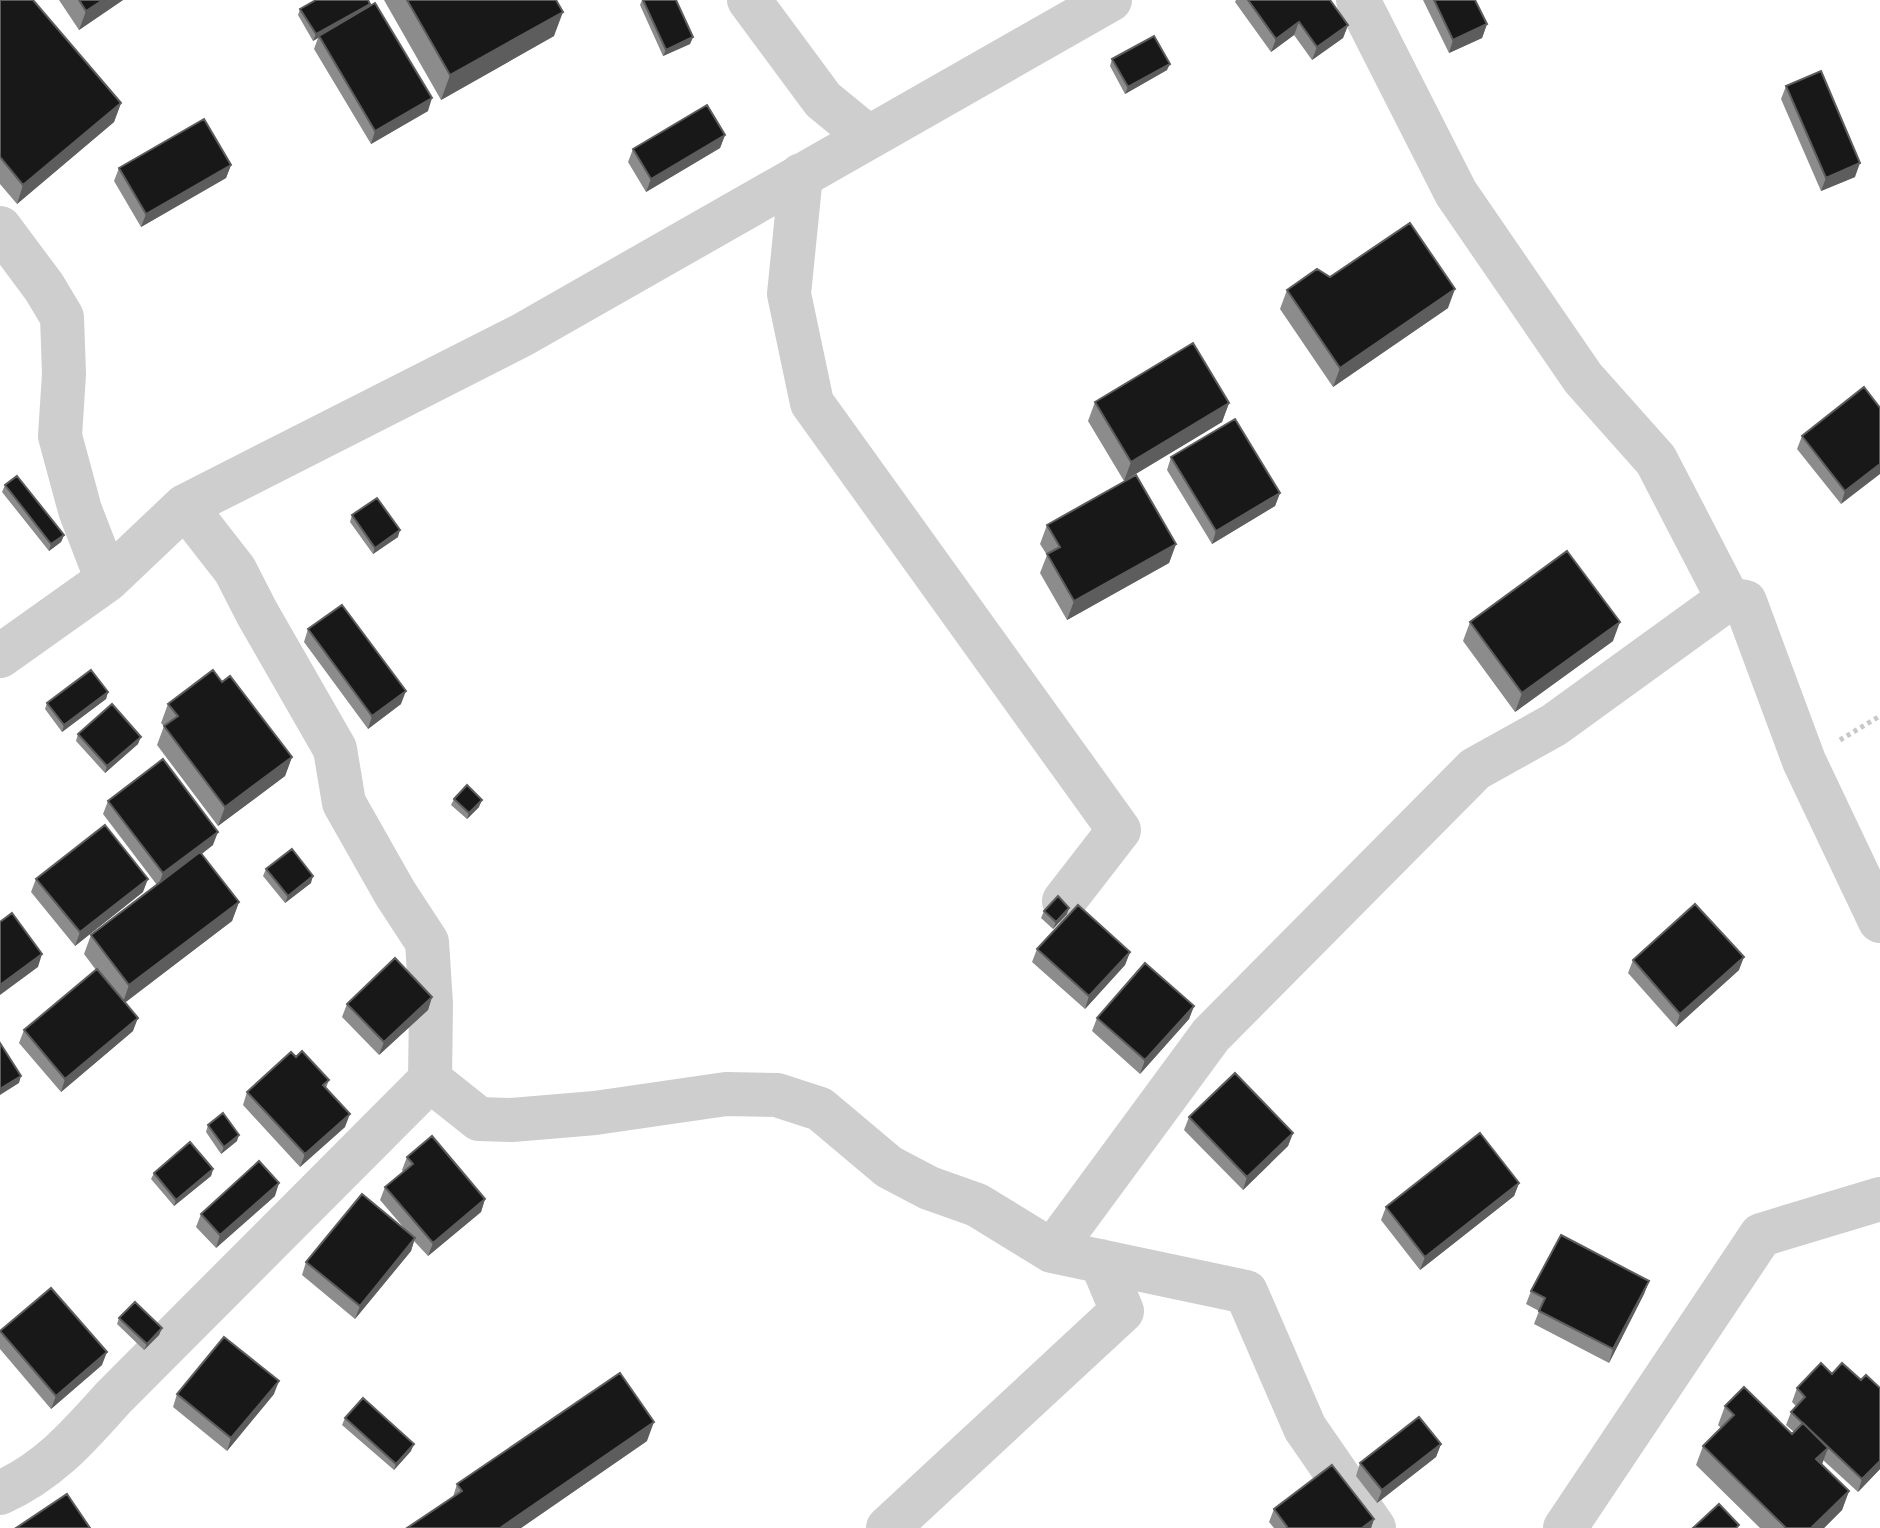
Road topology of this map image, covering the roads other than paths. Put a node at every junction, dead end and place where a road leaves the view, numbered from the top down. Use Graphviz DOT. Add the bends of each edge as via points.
graph roads {
  1 [pos="749,0"];
  2 [pos="1110,0"];
  3 [pos="1358,0"];
  4 [pos="867,136"];
  5 [pos="801,175"];
  6 [pos="0,228"];
  7 [pos="185,506"];
  8 [pos="107,580"];
  9 [pos="1728,599"];
  10 [pos="0,656"];
  11 [pos="1064,901"];
  12 [pos="1880,921"];
  13 [pos="430,1080"];
  14 [pos="1880,1199"];
  15 [pos="1052,1251"];
  16 [pos="1101,1261"];
  17 [pos="0,1493"];
  18 [pos="888,1528"];
  19 [pos="1374,1528"];
  20 [pos="1565,1528"];
  1 -- 4 [label="street" via="823,100"];
  2 -- 4 [label="street"];
  3 -- 9 [label="street" via="1456,193 1583,378 1656,460"];
  4 -- 5 [label="street"];
  5 -- 7 [label="street" via="522,335"];
  5 -- 11 [label="street" via="789,294 812,403 1119,830"];
  6 -- 8 [label="street" via="62,317 60,436"];
  7 -- 8 [label="street"];
  7 -- 13 [label="street" via="235,570 335,749 344,803 427,942"];
  8 -- 10 [label="street"];
  9 -- 12 [label="street" via="1745,602 1804,761"];
  9 -- 15 [label="street" via="1554,725 1475,769 1211,1035"];
  13 -- 15 [label="street" via="479,1119 595,1113 726,1094 777,1095 820,1109 889,1167 977,1205"];
  13 -- 17 [label="street" via="67,1450"];
  14 -- 20 [label="street" via="1761,1235"];
  15 -- 16 [label="street"];
  16 -- 18 [label="street" via="1122,1311"];
  16 -- 19 [label="street" via="1246,1292 1305,1428"];
}
